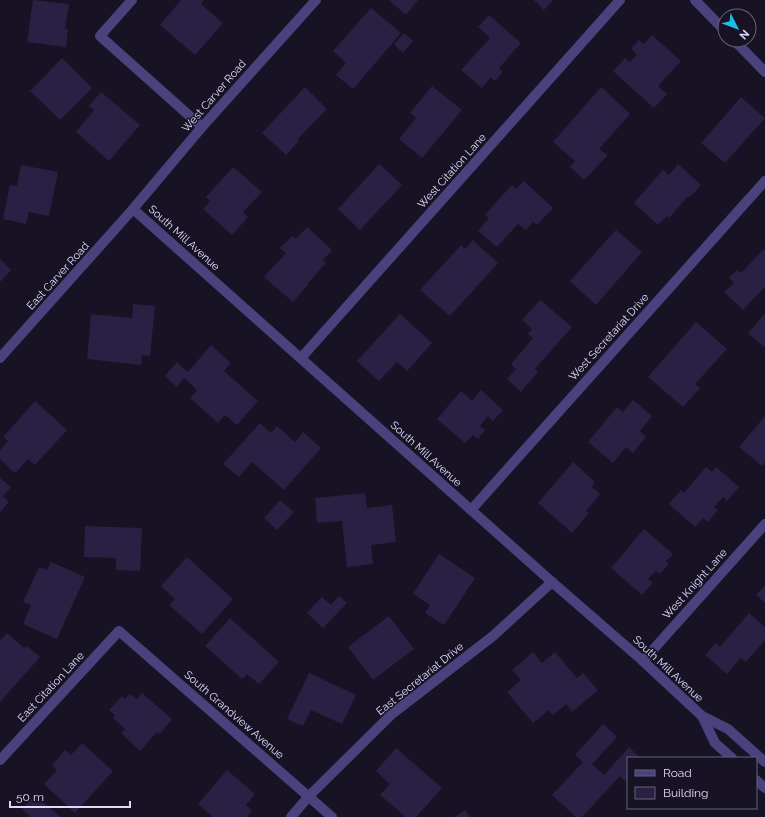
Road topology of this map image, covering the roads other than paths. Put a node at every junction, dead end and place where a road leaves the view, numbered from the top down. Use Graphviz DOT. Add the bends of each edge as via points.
graph roads {
  1 [pos="132,0"];
  2 [pos="316,0"];
  3 [pos="620,0"];
  4 [pos="695,0"];
  5 [pos="717,23"];
  6 [pos="742,48"];
  7 [pos="765,72"];
  8 [pos="202,127"];
  9 [pos="765,181"];
  10 [pos="133,210"];
  11 [pos="0,358"];
  12 [pos="301,358"];
  13 [pos="471,510"];
  14 [pos="765,524"];
  15 [pos="552,582"];
  16 [pos="119,631"];
  17 [pos="643,661"];
  18 [pos="702,716"];
  19 [pos="731,757"];
  20 [pos="0,760"];
  21 [pos="765,762"];
  22 [pos="757,781"];
  23 [pos="765,788"];
  24 [pos="309,796"];
  25 [pos="291,817"];
  26 [pos="332,817"];
  1 -- 8 [label="street" via="100,36"];
  2 -- 8 [label="street, West Carver Road"];
  3 -- 12 [label="street, West Citation Lane"];
  4 -- 5 [label="street"];
  6 -- 7 [label="street"];
  8 -- 10 [label="street, West Carver Road"];
  9 -- 13 [label="street, West Secretariat Drive"];
  10 -- 11 [label="street, East Carver Road"];
  10 -- 12 [label="street, South Mill Avenue"];
  12 -- 13 [label="street, South Mill Avenue"];
  13 -- 15 [label="street, South Mill Avenue"];
  14 -- 17 [label="street, West Knight Lane"];
  15 -- 17 [label="street, South Mill Avenue"];
  15 -- 24 [label="street, East Secretariat Drive" via="493,636 392,714"];
  16 -- 20 [label="street, East Citation Lane"];
  16 -- 24 [label="street, South Grandview Avenue"];
  17 -- 18 [label="street, South Mill Avenue"];
  18 -- 19 [label="street, South Mill Avenue" via="715,743"];
  18 -- 21 [label="street, South Mill Avenue" via="728,729"];
  22 -- 23 [label="street"];
  24 -- 25 [label="street, East Secretariat Drive"];
  24 -- 26 [label="street, South Grandview Avenue"];
}
